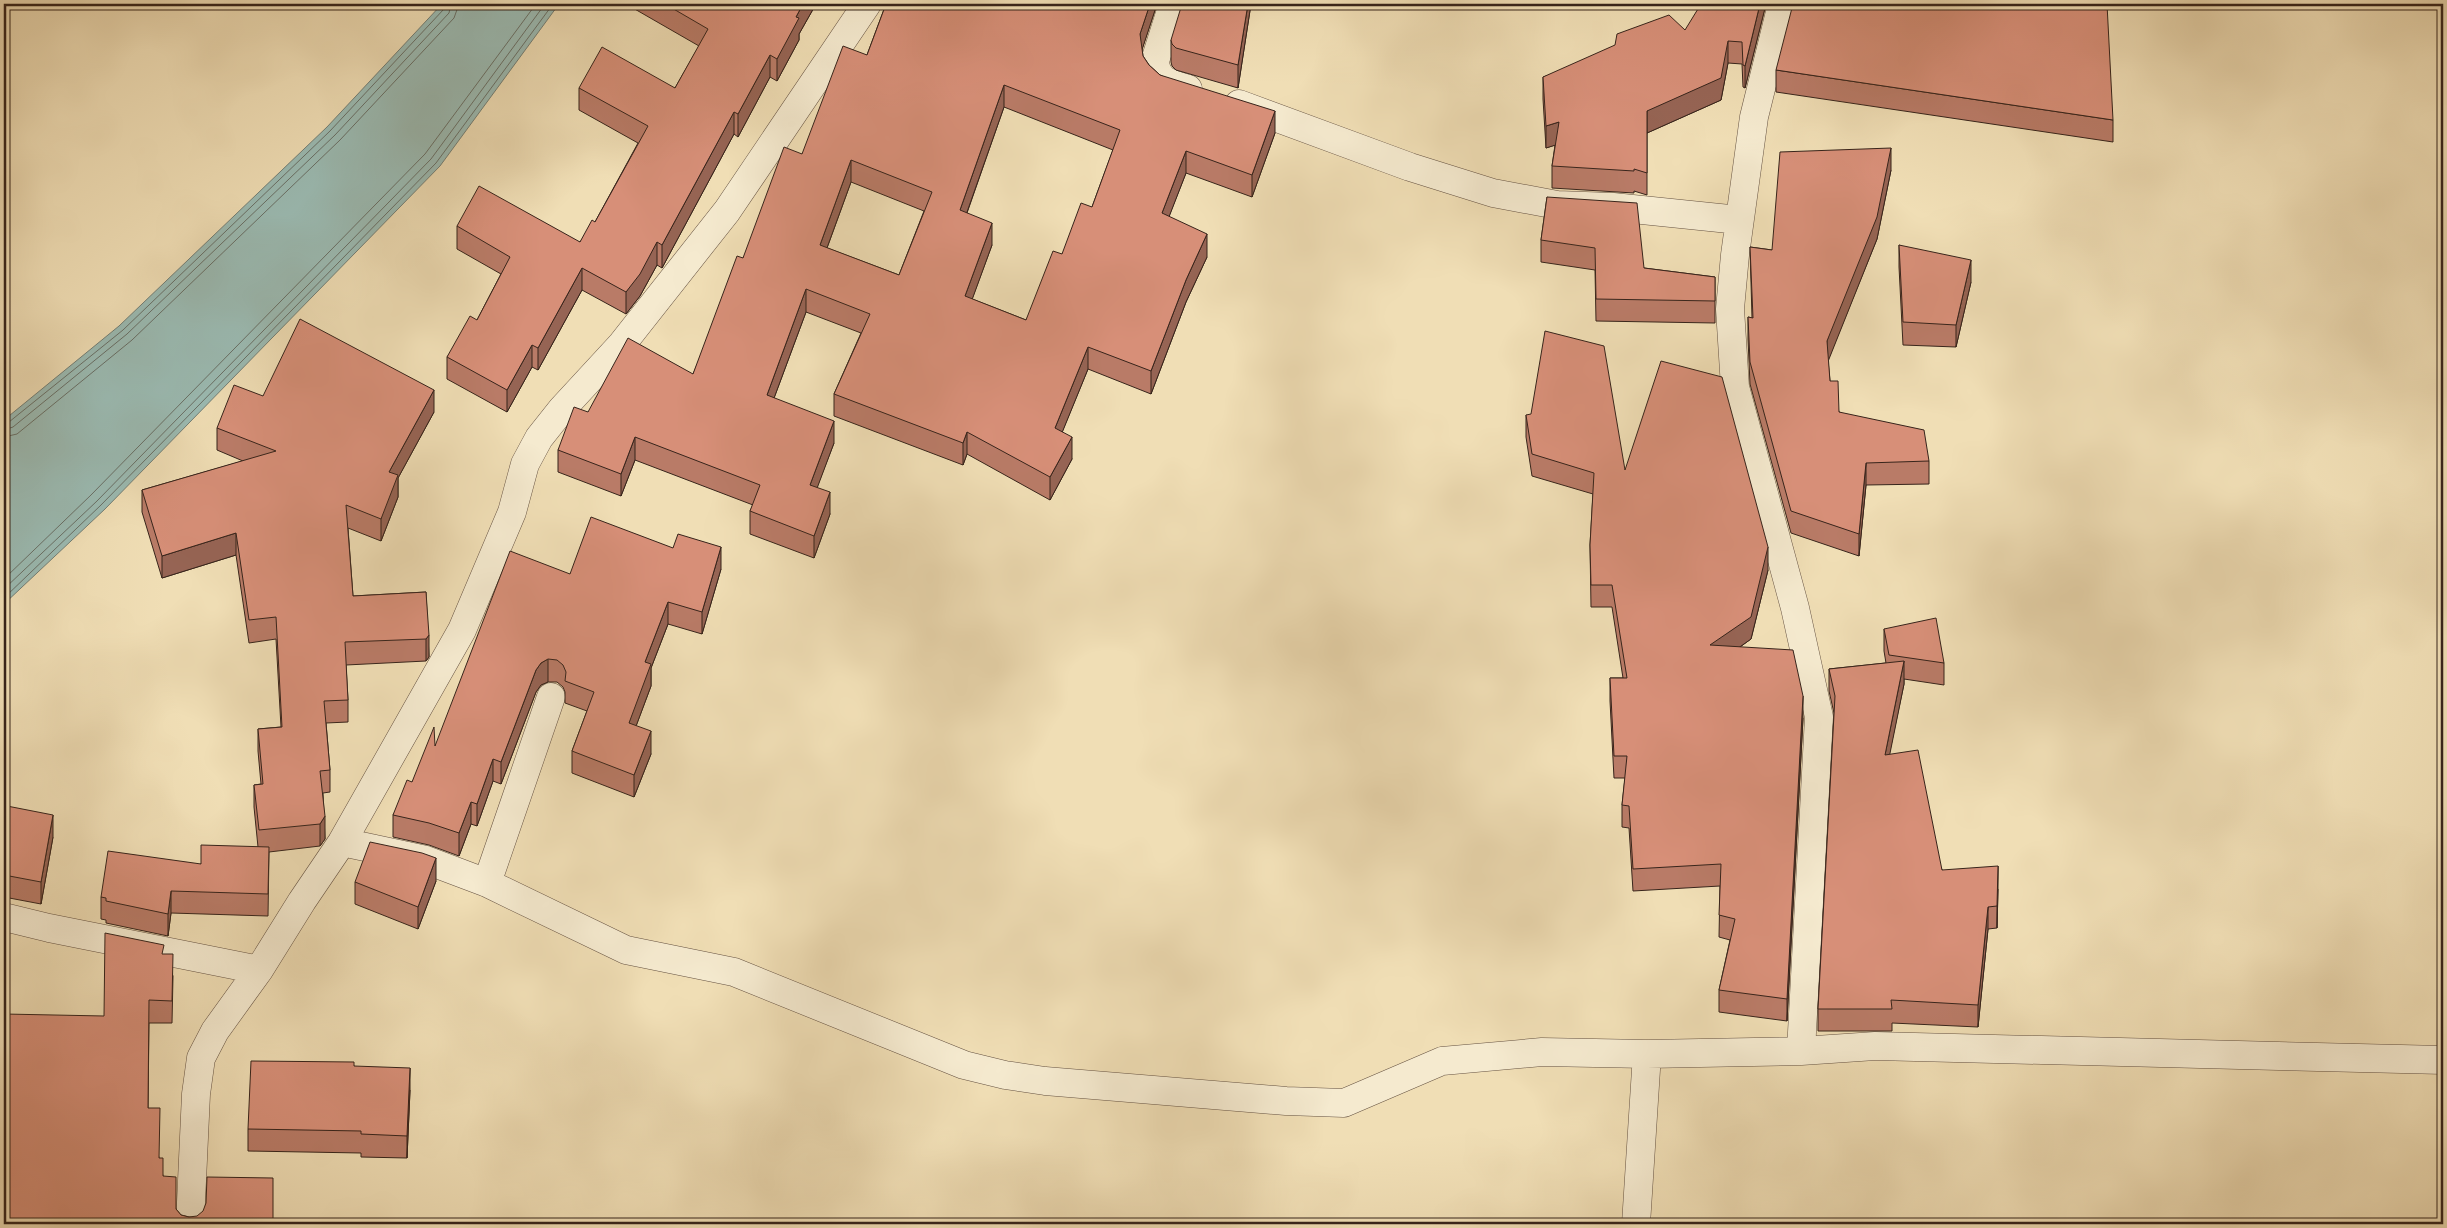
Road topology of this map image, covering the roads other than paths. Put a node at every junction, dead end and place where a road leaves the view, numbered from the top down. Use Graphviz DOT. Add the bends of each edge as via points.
graph roads {
  1 [pos="867,4"];
  2 [pos="1173,4"];
  3 [pos="1782,4"];
  4 [pos="1739,220"];
  5 [pos="552,697"];
  6 [pos="342,842"];
  7 [pos="487,883"];
  8 [pos="4,917"];
  9 [pos="259,970"];
  10 [pos="1801,1051"];
  11 [pos="1647,1054"];
  12 [pos="2443,1060"];
  13 [pos="190,1224"];
  14 [pos="1636,1224"];
  1 -- 6 [label="street" via="727,210 622,344 539,438 525,464 512,512 462,630"];
  2 -- 4 [label="street" via="1155,61 1155,69 1161,79 1169,84 1256,109 1410,167 1493,193 1557,205 1614,207"];
  3 -- 4 [label="street" via="1754,117"];
  4 -- 10 [label="street" via="1730,309 1735,387 1795,608 1819,716"];
  5 -- 7 [label="street"];
  6 -- 7 [label="street" via="426,860"];
  6 -- 9 [label="street"];
  7 -- 11 [label="street" via="626,950 734,972 964,1065 1037,1080 1286,1102 1344,1103 1442,1061 1542,1052"];
  8 -- 9 [label="street"];
  9 -- 13 [label="street" via="215,1031 201,1058 196,1094"];
  10 -- 11 [label="street"];
  10 -- 12 [label="street" via="1875,1046"];
  11 -- 14 [label="street"];
}
